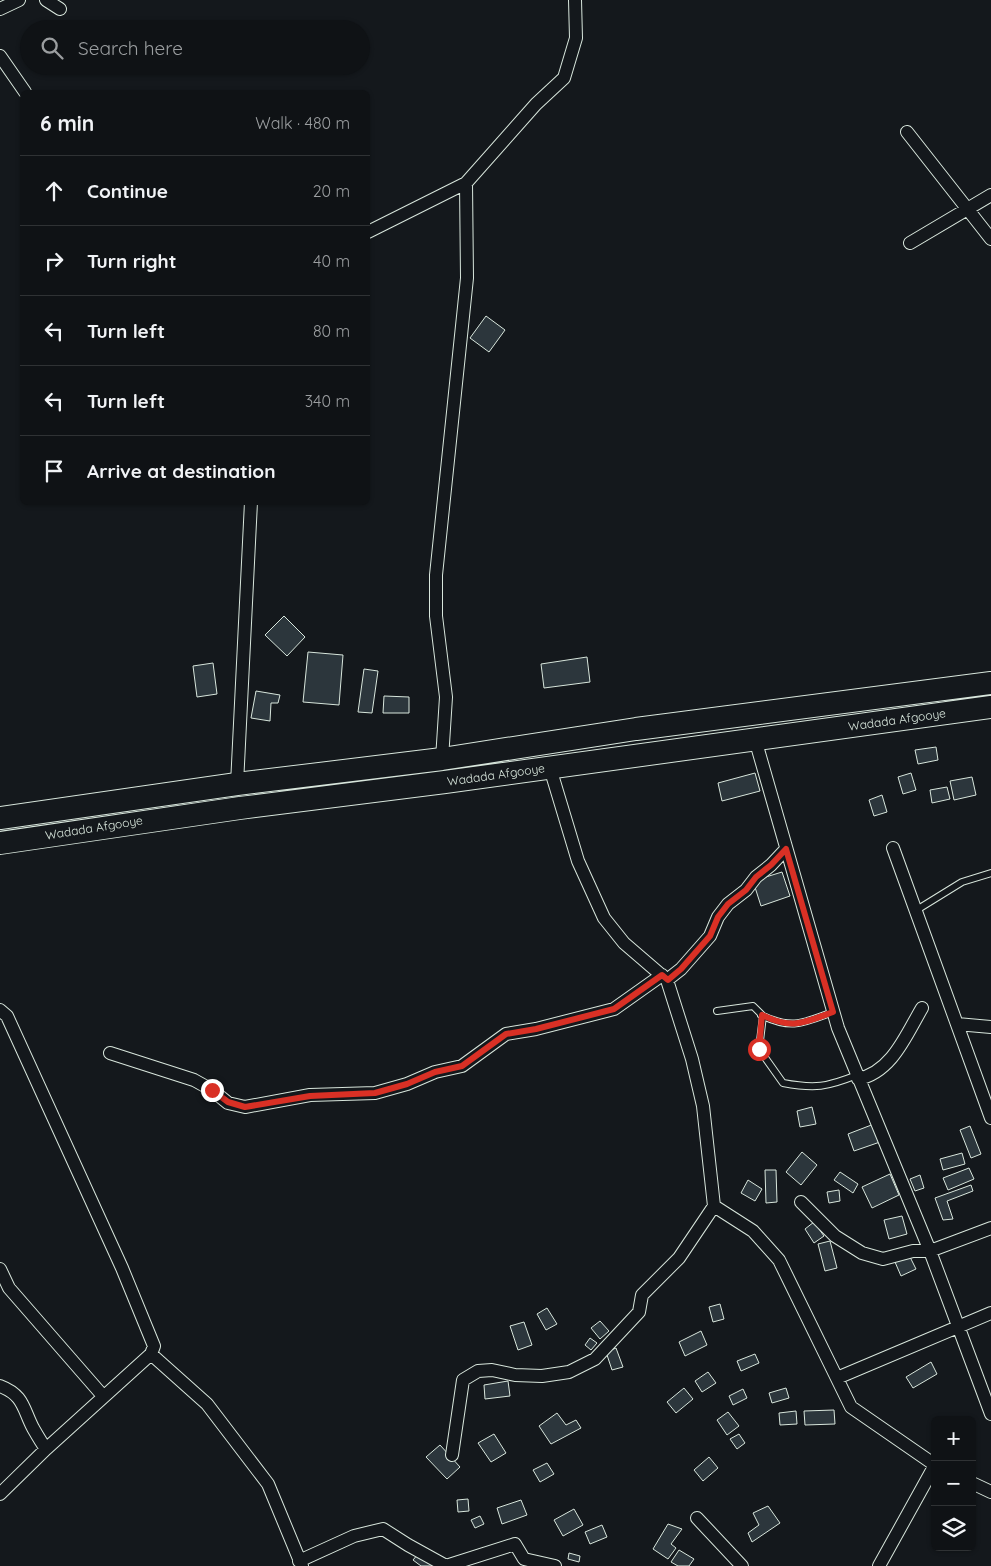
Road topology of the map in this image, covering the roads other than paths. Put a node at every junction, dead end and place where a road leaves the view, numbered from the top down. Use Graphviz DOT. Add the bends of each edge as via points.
graph roads {
  1 [pos="19,0"];
  2 [pos="46,0"];
  3 [pos="575,0"];
  4 [pos="0,9"];
  5 [pos="60,9"];
  6 [pos="0,56"];
  7 [pos="24,90"];
  8 [pos="907,132"];
  9 [pos="466,183"];
  10 [pos="991,195"];
  11 [pos="966,210"];
  12 [pos="370,231"];
  13 [pos="991,239"];
  14 [pos="910,243"];
  15 [pos="252,505"];
  16 [pos="991,683"];
  17 [pos="991,707"];
  18 [pos="754,739"];
  19 [pos="442,759"];
  20 [pos="550,768"];
  21 [pos="237,784"];
  22 [pos="0,818"];
  23 [pos="0,843"];
  24 [pos="892,848"];
  25 [pos="786,849"];
  26 [pos="991,873"];
  27 [pos="915,911"];
  28 [pos="665,978"];
  29 [pos="922,1008"];
  30 [pos="0,1010"];
  31 [pos="717,1011"];
  32 [pos="833,1012"];
  33 [pos="762,1015"];
  34 [pos="957,1024"];
  35 [pos="991,1027"];
  36 [pos="110,1053"];
  37 [pos="857,1077"];
  38 [pos="991,1118"];
  39 [pos="801,1202"];
  40 [pos="714,1206"];
  41 [pos="991,1228"];
  42 [pos="930,1251"];
  43 [pos="0,1269"];
  44 [pos="991,1313"];
  45 [pos="958,1327"];
  46 [pos="150,1354"];
  47 [pos="837,1378"];
  48 [pos="0,1386"];
  49 [pos="103,1396"];
  50 [pos="991,1414"];
  51 [pos="46,1449"];
  52 [pos="452,1455"];
  53 [pos="931,1462"];
  54 [pos="931,1472"];
  55 [pos="976,1485"];
  56 [pos="991,1492"];
  57 [pos="0,1494"];
  58 [pos="697,1518"];
  59 [pos="301,1563"];
  60 [pos="446,1566"];
  61 [pos="555,1566"];
  62 [pos="742,1566"];
  63 [pos="879,1566"];
  1 -- 4 [label="street"];
  2 -- 5 [label="street"];
  3 -- 9 [label="street" via="576,38 564,78 536,104"];
  6 -- 7 [label="street"];
  8 -- 11 [label="street"];
  9 -- 12 [label="street"];
  9 -- 19 [label="street" via="467,278 436,575 436,616 446,697"];
  10 -- 11 [label="street"];
  11 -- 13 [label="street"];
  11 -- 14 [label="street"];
  15 -- 21 [label="street"];
  16 -- 19 [label="highway, Wadada Afgooye"];
  17 -- 18 [label="highway, Wadada Afgooye"];
  18 -- 20 [label="highway, Wadada Afgooye"];
  18 -- 25 [label="street"];
  19 -- 21 [label="highway, Wadada Afgooye"];
  20 -- 23 [label="highway, Wadada Afgooye"];
  20 -- 28 [label="street" via="578,862 604,918 624,943"];
  21 -- 22 [label="highway, Wadada Afgooye"];
  24 -- 27 [label="street"];
  25 -- 28 [label="street" via="728,904 710,936 681,969"];
  25 -- 32 [label="street"];
  26 -- 27 [label="lane" via="962,882"];
  27 -- 34 [label="street"];
  28 -- 36 [label="street" via="614,1009 506,1034 462,1066 375,1093 310,1096 245,1107 228,1102 194,1080"];
  28 -- 40 [label="street" via="692,1059 703,1106"];
  29 -- 37 [label="street" via="890,1060 878,1071"];
  30 -- 46 [label="street" via="7,1016 122,1268 154,1346"];
  31 -- 33 [label="lane" via="753,1006"];
  32 -- 33 [label="lane" via="798,1025 779,1024"];
  32 -- 37 [label="street"];
  33 -- 37 [label="lane" via="759,1049 783,1083 831,1086"];
  34 -- 35 [label="street"];
  34 -- 38 [label="street"];
  37 -- 42 [label="street"];
  39 -- 42 [label="street" via="835,1236 862,1254 883,1259 913,1251"];
  40 -- 47 [label="street" via="753,1232 779,1260"];
  40 -- 52 [label="street" via="678,1258 642,1295 639,1312 595,1359 569,1372 542,1376 478,1371 463,1380"];
  41 -- 42 [label="street"];
  42 -- 45 [label="street"];
  43 -- 49 [label="street" via="9,1288"];
  44 -- 45 [label="street"];
  45 -- 47 [label="street"];
  45 -- 50 [label="street"];
  46 -- 49 [label="street"];
  46 -- 59 [label="street" via="207,1404 268,1484"];
  47 -- 53 [label="street" via="851,1407"];
  48 -- 51 [label="street" via="21,1400"];
  49 -- 51 [label="street"];
  51 -- 57 [label="street"];
  54 -- 63 [label="street"];
  55 -- 56 [label="street"];
  58 -- 62 [label="street"];
  59 -- 60 [label="street" via="354,1536 384,1528"];
  60 -- 61 [label="street" via="516,1544 524,1559"];
}
